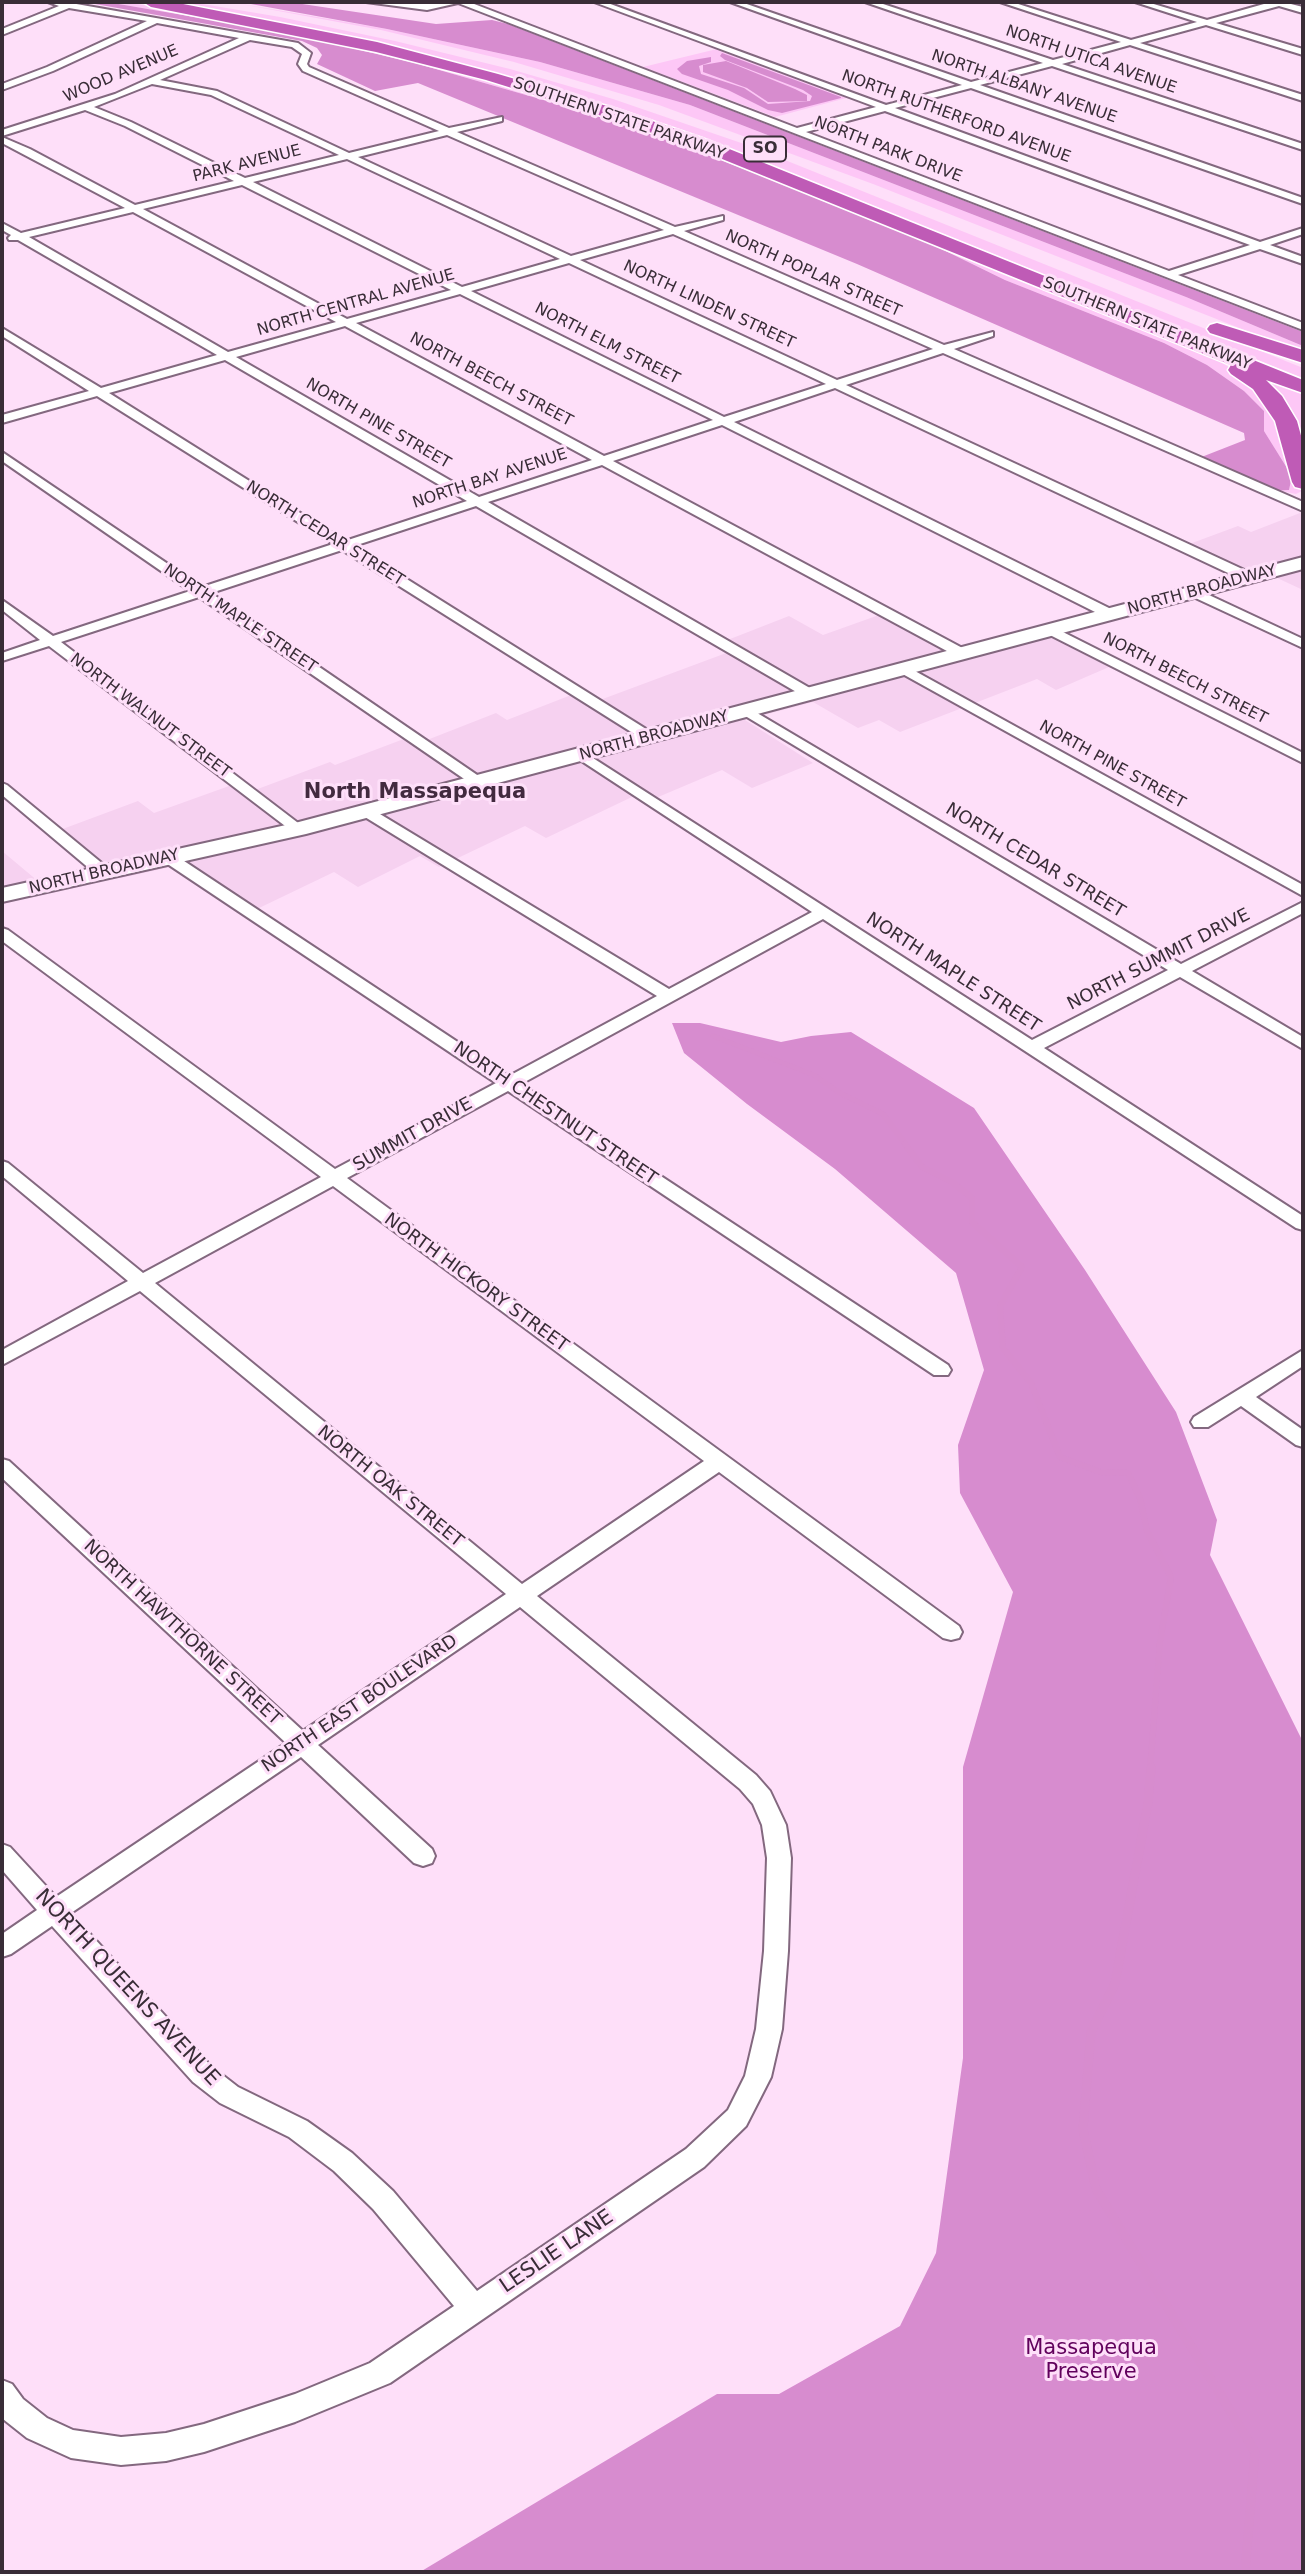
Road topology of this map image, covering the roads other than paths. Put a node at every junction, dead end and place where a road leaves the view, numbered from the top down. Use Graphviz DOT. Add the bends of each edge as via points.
graph roads {
  1 [pos="52,2"];
  2 [pos="206,2"];
  3 [pos="370,2"];
  4 [pos="455,2"];
  5 [pos="462,2"];
  6 [pos="598,2"];
  7 [pos="734,2"];
  8 [pos="869,2"];
  9 [pos="1004,2"];
  10 [pos="1139,2"];
  11 [pos="1277,3"];
  12 [pos="1303,4"];
  13 [pos="68,5"];
  14 [pos="1293,7"];
  15 [pos="1303,10"];
  16 [pos="154,11"];
  17 [pos="1207,23"];
  18 [pos="2,32"];
  19 [pos="249,37"];
  20 [pos="1132,43"];
  21 [pos="1303,52"];
  22 [pos="1053,63"];
  23 [pos="150,81"];
  24 [pos="971,85"];
  25 [pos="2,87"];
  26 [pos="1303,98"];
  27 [pos="87,107"];
  28 [pos="886,108"];
  29 [pos="499,119"];
  30 [pos="707,127"];
  31 [pos="449,131"];
  32 [pos="797,131"];
  33 [pos="2,133"];
  34 [pos="2,140"];
  35 [pos="1303,147"];
  36 [pos="348,156"];
  37 [pos="243,181"];
  38 [pos="1303,201"];
  39 [pos="134,208"];
  40 [pos="719,218"];
  41 [pos="2,226"];
  42 [pos="674,230"];
  43 [pos="1303,231"];
  44 [pos="19,236"];
  45 [pos="2,241"];
  46 [pos="1260,245"];
  47 [pos="570,260"];
  48 [pos="1303,261"];
  49 [pos="1168,275"];
  50 [pos="461,290"];
  51 [pos="347,322"];
  52 [pos="1303,327"];
  53 [pos="2,331"];
  54 [pos="989,334"];
  55 [pos="1177,335"];
  56 [pos="943,349"];
  57 [pos="226,356"];
  58 [pos="1303,357"];
  59 [pos="1303,363"];
  60 [pos="836,384"];
  61 [pos="1303,387"];
  62 [pos="99,392"];
  63 [pos="2,419"];
  64 [pos="723,421"];
  65 [pos="2,456"];
  66 [pos="603,460"];
  67 [pos="1303,482"];
  68 [pos="477,502"];
  69 [pos="1303,507"];
  70 [pos="343,545"];
  71 [pos="1303,563"];
  72 [pos="1248,577"];
  73 [pos="200,592"];
  74 [pos="1194,592"];
  75 [pos="2,604"];
  76 [pos="1110,614"];
  77 [pos="1051,630"];
  78 [pos="51,641"];
  79 [pos="1303,644"];
  80 [pos="963,654"];
  81 [pos="2,657"];
  82 [pos="904,669"];
  83 [pos="810,694"];
  84 [pos="747,711"];
  85 [pos="649,737"];
  86 [pos="582,755"];
  87 [pos="1303,759"];
  88 [pos="478,782"];
  89 [pos="2,788"];
  90 [pos="365,811"];
  91 [pos="298,829"];
  92 [pos="169,858"];
  93 [pos="103,872"];
  94 [pos="1303,891"];
  95 [pos="2,895"];
  96 [pos="1303,907"];
  97 [pos="824,912"];
  98 [pos="2,933"];
  99 [pos="1179,970"];
  100 [pos="669,996"];
  101 [pos="1303,1044"];
  102 [pos="1032,1047"];
  103 [pos="509,1083"];
  104 [pos="2,1167"];
  105 [pos="334,1178"];
  106 [pos="1303,1224"];
  107 [pos="141,1282"];
  108 [pos="1303,1357"];
  109 [pos="2,1358"];
  110 [pos="941,1370"];
  111 [pos="1241,1396"];
  112 [pos="1201,1422"];
  113 [pos="1303,1440"];
  114 [pos="719,1461"];
  115 [pos="2,1465"];
  116 [pos="521,1595"];
  117 [pos="951,1632"];
  118 [pos="301,1744"];
  119 [pos="769,1814"];
  120 [pos="2,1854"];
  121 [pos="423,1856"];
  122 [pos="55,1911"];
  123 [pos="2,1947"];
  124 [pos="473,2308"];
  125 [pos="2,2394"];
  1 -- 13 [label="street"];
  2 -- 30 [label="highway, SOUTHERN STATE PARKWAY" via="473,57"];
  3 -- 4 [label="street" via="418,7"];
  5 -- 32 [label="street, NORTH PARK DRIVE"];
  6 -- 28 [label="street, NORTH RUTHERFORD AVENUE"];
  7 -- 24 [label="street, NORTH ALBANY AVENUE"];
  8 -- 22 [label="street, NORTH UTICA AVENUE"];
  9 -- 20 [label="street"];
  10 -- 17 [label="street"];
  11 -- 14 [label="street"];
  11 -- 17 [label="street"];
  12 -- 14 [label="street"];
  13 -- 16 [label="street"];
  13 -- 18 [label="street"];
  14 -- 15 [label="street"];
  16 -- 19 [label="street"];
  16 -- 25 [label="street" via="51,69"];
  16 -- 55 [label="highway, SOUTHERN STATE PARKWAY / SO" via="377,47 611,113 696,142"];
  17 -- 20 [label="street"];
  17 -- 21 [label="street"];
  19 -- 23 [label="street, WOOD AVENUE"];
  19 -- 31 [label="street, NORTH POPLAR STREET" via="302,48 307,53 302,65 310,70"];
  20 -- 22 [label="street"];
  20 -- 26 [label="street"];
  22 -- 24 [label="street"];
  22 -- 35 [label="street, NORTH UTICA AVENUE"];
  23 -- 27 [label="street, WOOD AVENUE"];
  23 -- 36 [label="street, NORTH LINDEN STREET" via="214,93"];
  24 -- 28 [label="street"];
  24 -- 38 [label="street, NORTH ALBANY AVENUE"];
  27 -- 33 [label="street, WOOD AVENUE"];
  27 -- 37 [label="street, NORTH ELM STREET"];
  28 -- 32 [label="street"];
  28 -- 46 [label="street, NORTH RUTHERFORD AVENUE"];
  29 -- 31 [label="street, PARK AVENUE"];
  31 -- 36 [label="street, PARK AVENUE"];
  31 -- 42 [label="street, NORTH POPLAR STREET"];
  32 -- 49 [label="street, NORTH PARK DRIVE"];
  34 -- 39 [label="street, NORTH BEECH STREET"];
  36 -- 37 [label="street, PARK AVENUE"];
  36 -- 47 [label="street, NORTH LINDEN STREET"];
  37 -- 39 [label="street, PARK AVENUE"];
  37 -- 50 [label="street, NORTH ELM STREET"];
  39 -- 44 [label="street, PARK AVENUE"];
  39 -- 51 [label="street, NORTH BEECH STREET"];
  40 -- 42 [label="street, NORTH CENTRAL AVENUE"];
  41 -- 44 [label="street, NORTH PINE STREET"];
  42 -- 47 [label="street, NORTH CENTRAL AVENUE"];
  42 -- 56 [label="street, NORTH POPLAR STREET"];
  43 -- 46 [label="street"];
  44 -- 45 [label="street, PARK AVENUE"];
  44 -- 57 [label="street, NORTH PINE STREET"];
  46 -- 48 [label="street, NORTH RUTHERFORD AVENUE"];
  46 -- 49 [label="street"];
  47 -- 50 [label="street, NORTH CENTRAL AVENUE"];
  47 -- 60 [label="street, NORTH LINDEN STREET"];
  49 -- 52 [label="street, NORTH PARK DRIVE"];
  50 -- 51 [label="street, NORTH CENTRAL AVENUE"];
  50 -- 64 [label="street, NORTH ELM STREET"];
  51 -- 57 [label="street, NORTH CENTRAL AVENUE"];
  51 -- 66 [label="street, NORTH BEECH STREET"];
  53 -- 62 [label="street, NORTH CEDAR STREET"];
  54 -- 56 [label="street, NORTH BAY AVENUE"];
  55 -- 61 [label="highway, SOUTHERN STATE PARKWAY / SO"];
  55 -- 67 [label="highway" via="1260,385 1275,401 1286,421"];
  56 -- 60 [label="street, NORTH BAY AVENUE"];
  56 -- 69 [label="street, NORTH POPLAR STREET"];
  57 -- 62 [label="street, NORTH CENTRAL AVENUE"];
  57 -- 68 [label="street, NORTH PINE STREET"];
  58 -- 59 [label="highway, SOUTHERN STATE PARKWAY" via="1198,322"];
  60 -- 64 [label="street, NORTH BAY AVENUE"];
  60 -- 72 [label="street, NORTH LINDEN STREET"];
  62 -- 63 [label="street, NORTH CENTRAL AVENUE"];
  62 -- 70 [label="street, NORTH CEDAR STREET"];
  64 -- 66 [label="street, NORTH BAY AVENUE"];
  64 -- 76 [label="street, NORTH ELM STREET"];
  65 -- 73 [label="street, NORTH MAPLE STREET"];
  66 -- 68 [label="street, NORTH BAY AVENUE"];
  66 -- 80 [label="street, NORTH BEECH STREET"];
  68 -- 70 [label="street, NORTH BAY AVENUE"];
  68 -- 83 [label="street, NORTH PINE STREET"];
  70 -- 73 [label="street, NORTH BAY AVENUE"];
  70 -- 85 [label="street, NORTH CEDAR STREET"];
  71 -- 72 [label="main road, NORTH BROADWAY"];
  72 -- 74 [label="main road, NORTH BROADWAY"];
  73 -- 78 [label="street, NORTH BAY AVENUE"];
  73 -- 88 [label="street, NORTH MAPLE STREET"];
  74 -- 76 [label="main road, NORTH BROADWAY"];
  74 -- 79 [label="street"];
  75 -- 78 [label="street, NORTH WALNUT STREET"];
  76 -- 77 [label="main road, NORTH BROADWAY"];
  77 -- 80 [label="main road, NORTH BROADWAY"];
  77 -- 87 [label="street, NORTH BEECH STREET"];
  78 -- 81 [label="street, NORTH BAY AVENUE"];
  78 -- 91 [label="street, NORTH WALNUT STREET"];
  80 -- 82 [label="main road, NORTH BROADWAY"];
  82 -- 83 [label="main road, NORTH BROADWAY"];
  82 -- 94 [label="street, NORTH PINE STREET"];
  83 -- 84 [label="main road, NORTH BROADWAY"];
  84 -- 85 [label="main road, NORTH BROADWAY"];
  84 -- 99 [label="street, NORTH CEDAR STREET"];
  85 -- 86 [label="main road, NORTH BROADWAY"];
  86 -- 88 [label="main road, NORTH BROADWAY"];
  86 -- 97 [label="street, NORTH MAPLE STREET"];
  88 -- 90 [label="main road, NORTH BROADWAY"];
  89 -- 93 [label="street"];
  90 -- 91 [label="main road, NORTH BROADWAY"];
  90 -- 100 [label="street"];
  91 -- 92 [label="main road, NORTH BROADWAY"];
  92 -- 93 [label="main road, NORTH BROADWAY"];
  92 -- 103 [label="street, NORTH CHESTNUT STREET"];
  93 -- 95 [label="main road, NORTH BROADWAY"];
  96 -- 99 [label="street, NORTH SUMMIT DRIVE"];
  97 -- 100 [label="street, SUMMIT DRIVE"];
  97 -- 102 [label="street, NORTH MAPLE STREET"];
  98 -- 105 [label="street, NORTH HICKORY STREET"];
  99 -- 101 [label="street, NORTH CEDAR STREET"];
  99 -- 102 [label="street, NORTH SUMMIT DRIVE"];
  100 -- 103 [label="street, SUMMIT DRIVE"];
  102 -- 106 [label="street, NORTH MAPLE STREET"];
  103 -- 105 [label="street, SUMMIT DRIVE"];
  103 -- 110 [label="street, NORTH CHESTNUT STREET"];
  104 -- 107 [label="street, NORTH OAK STREET"];
  105 -- 107 [label="street, SUMMIT DRIVE"];
  105 -- 114 [label="street, NORTH HICKORY STREET"];
  107 -- 109 [label="street, SUMMIT DRIVE"];
  107 -- 116 [label="street, NORTH OAK STREET"];
  108 -- 111 [label="street"];
  111 -- 112 [label="street"];
  111 -- 113 [label="street"];
  114 -- 116 [label="street, NORTH EAST BOULEVARD"];
  114 -- 117 [label="street, NORTH HICKORY STREET"];
  115 -- 118 [label="street, NORTH HAWTHORNE STREET"];
  116 -- 118 [label="street, NORTH EAST BOULEVARD"];
  116 -- 119 [label="street, NORTH OAK STREET" via="748,1782"];
  118 -- 121 [label="street, NORTH HAWTHORNE STREET"];
  118 -- 122 [label="street, NORTH EAST BOULEVARD"];
  119 -- 124 [label="street, LESLIE LANE" via="779,1858 769,2029 758,2077 737,2118 695,2158"];
  120 -- 122 [label="street, NORTH QUEENS AVENUE"];
  122 -- 123 [label="street, NORTH EAST BOULEVARD"];
  122 -- 124 [label="street, NORTH QUEENS AVENUE" via="202,2074 229,2095 298,2129 343,2162 383,2200"];
  124 -- 125 [label="street, LESLIE LANE" via="380,2374 295,2408 166,2447 121,2451 71,2444 37,2428"];
}
